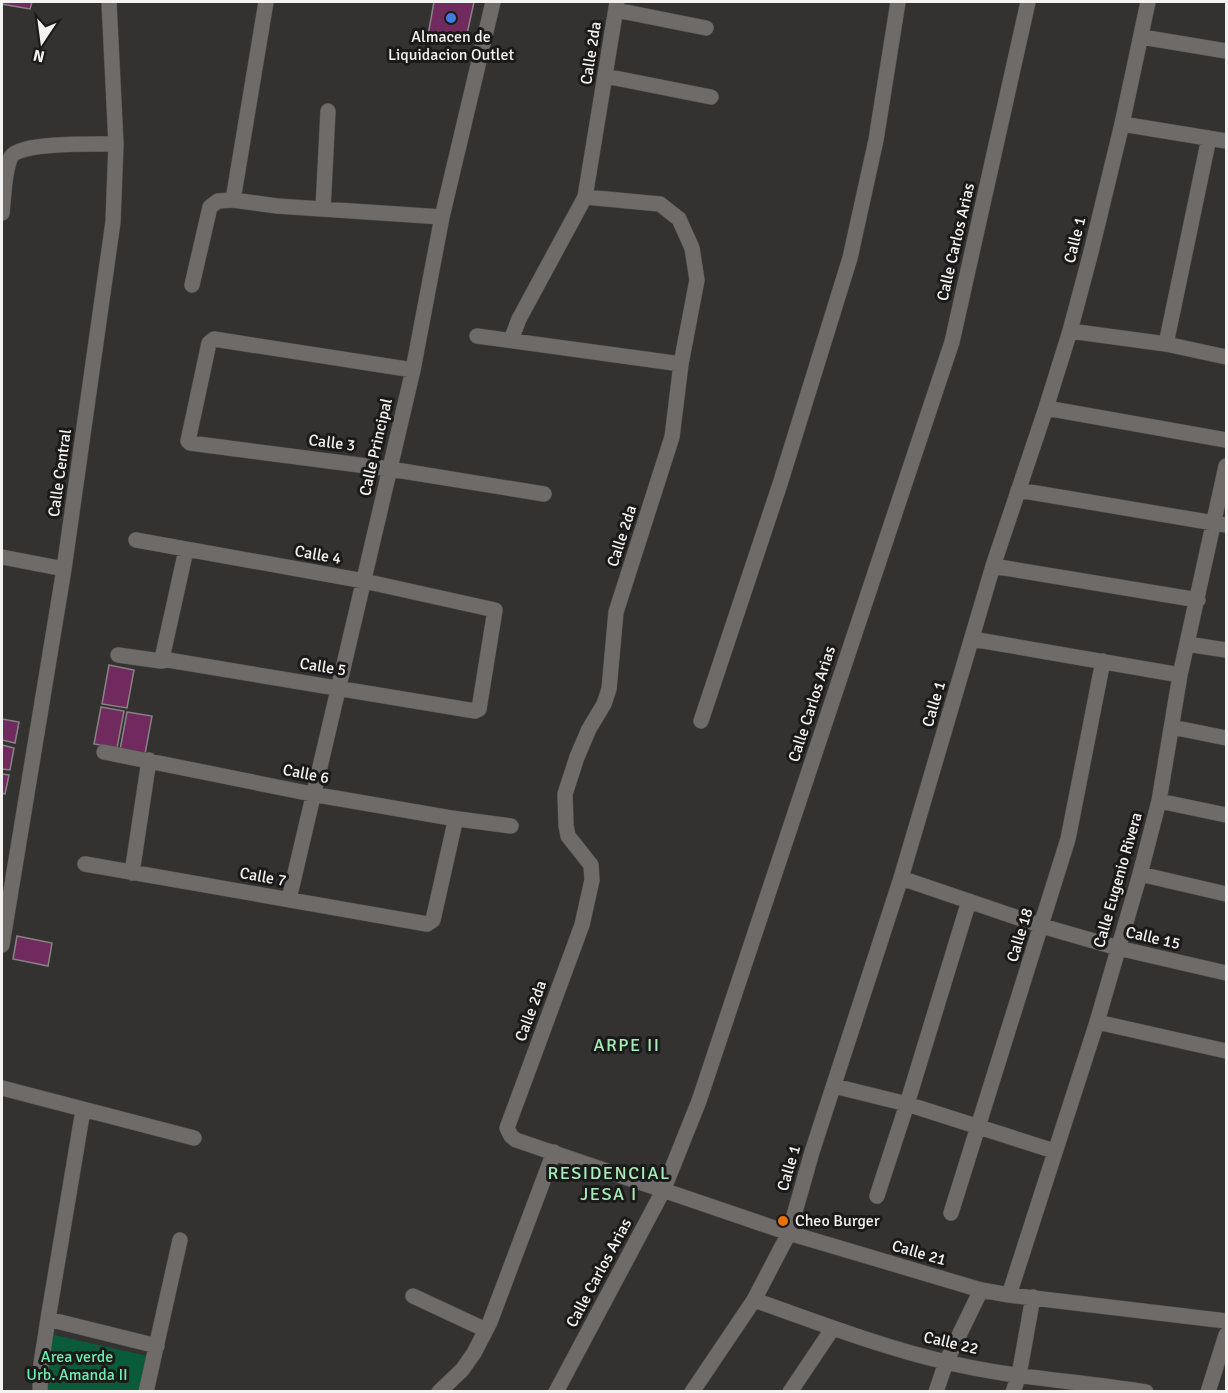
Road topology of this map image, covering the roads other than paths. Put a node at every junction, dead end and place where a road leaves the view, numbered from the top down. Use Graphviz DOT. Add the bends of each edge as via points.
graph roads {
  1 [pos="109,2"];
  2 [pos="266,2"];
  3 [pos="493,2"];
  4 [pos="898,2"];
  5 [pos="1028,2"];
  6 [pos="1148,2"];
  7 [pos="616,6"];
  8 [pos="706,28"];
  9 [pos="1142,37"];
  10 [pos="1227,51"];
  11 [pos="605,76"];
  12 [pos="711,97"];
  13 [pos="328,111"];
  14 [pos="1122,124"];
  15 [pos="1209,138"];
  16 [pos="1227,141"];
  17 [pos="116,144"];
  18 [pos="585,197"];
  19 [pos="233,200"];
  20 [pos="323,209"];
  21 [pos="2,213"];
  22 [pos="442,217"];
  23 [pos="192,285"];
  24 [pos="1070,331"];
  25 [pos="477,336"];
  26 [pos="511,340"];
  27 [pos="1166,344"];
  28 [pos="1227,357"];
  29 [pos="681,364"];
  30 [pos="413,370"];
  31 [pos="1046,408"];
  32 [pos="1227,440"];
  33 [pos="1227,466"];
  34 [pos="390,469"];
  35 [pos="1017,490"];
  36 [pos="544,494"];
  37 [pos="1220,524"];
  38 [pos="136,540"];
  39 [pos="186,550"];
  40 [pos="2,557"];
  41 [pos="993,567"];
  42 [pos="64,569"];
  43 [pos="364,581"];
  44 [pos="1198,600"];
  45 [pos="972,639"];
  46 [pos="1188,644"];
  47 [pos="1227,650"];
  48 [pos="118,655"];
  49 [pos="166,657"];
  50 [pos="1103,661"];
  51 [pos="1180,675"];
  52 [pos="339,688"];
  53 [pos="479,709"];
  54 [pos="701,721"];
  55 [pos="1172,727"];
  56 [pos="1227,738"];
  57 [pos="104,752"];
  58 [pos="149,760"];
  59 [pos="312,794"];
  60 [pos="1159,801"];
  61 [pos="1227,815"];
  62 [pos="453,820"];
  63 [pos="512,826"];
  64 [pos="85,864"];
  65 [pos="132,873"];
  66 [pos="1140,874"];
  67 [pos="901,878"];
  68 [pos="1227,894"];
  69 [pos="289,900"];
  70 [pos="969,901"];
  71 [pos="1042,926"];
  72 [pos="2,945"];
  73 [pos="1118,948"];
  74 [pos="1227,973"];
  75 [pos="1096,1022"];
  76 [pos="1227,1051"];
  77 [pos="834,1086"];
  78 [pos="2,1088"];
  79 [pos="907,1104"];
  80 [pos="82,1110"];
  81 [pos="979,1127"];
  82 [pos="511,1136"];
  83 [pos="194,1138"];
  84 [pos="1054,1151"];
  85 [pos="554,1152"];
  86 [pos="663,1191"];
  87 [pos="877,1196"];
  88 [pos="951,1214"];
  89 [pos="789,1233"];
  90 [pos="180,1240"];
  91 [pos="981,1290"];
  92 [pos="1009,1295"];
  93 [pos="413,1296"];
  94 [pos="1033,1297"];
  95 [pos="754,1300"];
  96 [pos="48,1319"];
  97 [pos="1227,1321"];
  98 [pos="833,1328"];
  99 [pos="486,1330"];
  100 [pos="1227,1335"];
  101 [pos="157,1346"];
  102 [pos="946,1362"];
  103 [pos="1019,1375"];
  104 [pos="1099,1388"];
  105 [pos="790,1391"];
  106 [pos="40,1392"];
  107 [pos="146,1392"];
  108 [pos="439,1392"];
  109 [pos="556,1392"];
  110 [pos="692,1392"];
  111 [pos="936,1392"];
  112 [pos="1013,1392"];
  113 [pos="1146,1392"];
  114 [pos="1208,1392"];
  1 -- 17 [label="street, Calle Central"];
  2 -- 19 [label="street"];
  3 -- 22 [label="street, Calle Principal"];
  4 -- 54 [label="street" via="876,140 850,258"];
  5 -- 86 [label="street, Calle Carlos Arias" via="952,342 699,1101"];
  6 -- 9 [label="street, Calle 1"];
  7 -- 8 [label="street"];
  7 -- 11 [label="street, Calle 2da"];
  9 -- 10 [label="street"];
  9 -- 14 [label="street, Calle 1"];
  11 -- 12 [label="street"];
  11 -- 18 [label="street, Calle 2da"];
  13 -- 20 [label="street"];
  14 -- 15 [label="street"];
  14 -- 24 [label="street, Calle 1"];
  15 -- 16 [label="street"];
  15 -- 27 [label="street"];
  17 -- 21 [label="street" via="19,150 11,155 8,166"];
  17 -- 42 [label="street, Calle Central" via="113,222"];
  18 -- 26 [label="street"];
  18 -- 29 [label="street, Calle 2da" via="660,204 679,219 692,248 697,280"];
  19 -- 20 [label="street"];
  19 -- 23 [label="street" via="218,201 210,207"];
  20 -- 22 [label="street"];
  22 -- 30 [label="street, Calle Principal"];
  24 -- 27 [label="street"];
  24 -- 31 [label="street, Calle 1"];
  25 -- 26 [label="street"];
  26 -- 29 [label="street"];
  27 -- 28 [label="street"];
  29 -- 82 [label="street, Calle 2da" via="672,437 616,612 609,689 577,757 565,794 568,836 591,865 589,899 507,1128"];
  30 -- 34 [label="street, Calle Principal"];
  30 -- 34 [label="street, Calle 3" via="214,339 209,343 190,443"];
  31 -- 32 [label="street"];
  31 -- 35 [label="street, Calle 1"];
  33 -- 37 [label="street, Calle Eugenio Rivera"];
  34 -- 36 [label="street, Calle 3"];
  34 -- 43 [label="street, Calle Principal"];
  35 -- 37 [label="street"];
  35 -- 41 [label="street, Calle 1"];
  37 -- 44 [label="street, Calle Eugenio Rivera"];
  38 -- 39 [label="street, Calle 4"];
  39 -- 43 [label="street, Calle 4"];
  39 -- 49 [label="street"];
  40 -- 42 [label="street"];
  41 -- 44 [label="street"];
  41 -- 45 [label="street, Calle 1"];
  42 -- 72 [label="street, Calle Central"];
  43 -- 52 [label="street, Calle Principal"];
  43 -- 53 [label="street, Calle 4" via="494,609"];
  44 -- 46 [label="street, Calle Eugenio Rivera"];
  45 -- 50 [label="street"];
  45 -- 67 [label="street, Calle 1"];
  46 -- 47 [label="street"];
  46 -- 51 [label="street, Calle Eugenio Rivera"];
  48 -- 49 [label="street, Calle 5" via="161,661"];
  49 -- 52 [label="street, Calle 5"];
  50 -- 51 [label="street"];
  50 -- 71 [label="street, Calle 18" via="1068,839"];
  51 -- 55 [label="street, Calle Eugenio Rivera"];
  52 -- 53 [label="street, Calle 5"];
  52 -- 59 [label="street, Calle Principal"];
  55 -- 56 [label="street"];
  55 -- 60 [label="street, Calle Eugenio Rivera"];
  57 -- 58 [label="street, Calle 6"];
  58 -- 59 [label="street, Calle 6"];
  58 -- 65 [label="street"];
  59 -- 62 [label="street, Calle 6"];
  59 -- 69 [label="street, Calle Principal"];
  60 -- 61 [label="street"];
  60 -- 66 [label="street, Calle Eugenio Rivera"];
  62 -- 63 [label="street, Calle 6"];
  62 -- 69 [label="street, Calle 7" via="433,920 426,924"];
  64 -- 65 [label="street, Calle 7"];
  65 -- 69 [label="street, Calle 7"];
  66 -- 68 [label="street"];
  66 -- 73 [label="street, Calle Eugenio Rivera"];
  67 -- 70 [label="street, Calle 15"];
  67 -- 77 [label="street, Calle 1"];
  70 -- 71 [label="street, Calle 15"];
  70 -- 79 [label="street"];
  71 -- 73 [label="street, Calle 15"];
  71 -- 81 [label="street, Calle 18"];
  73 -- 74 [label="street, Calle 15"];
  73 -- 75 [label="street, Calle Eugenio Rivera"];
  75 -- 76 [label="street"];
  75 -- 84 [label="street, Calle Eugenio Rivera"];
  77 -- 79 [label="street"];
  77 -- 89 [label="street, Calle 1"];
  78 -- 80 [label="street"];
  79 -- 81 [label="street"];
  79 -- 87 [label="street"];
  80 -- 83 [label="street"];
  80 -- 96 [label="street"];
  81 -- 84 [label="street"];
  81 -- 88 [label="street, Calle 18"];
  82 -- 85 [label="street, Calle 21"];
  84 -- 92 [label="street, Calle Eugenio Rivera"];
  85 -- 86 [label="street, Calle 21"];
  85 -- 99 [label="street"];
  86 -- 89 [label="street, Calle 21"];
  86 -- 109 [label="street, Calle Carlos Arias"];
  89 -- 91 [label="street, Calle 21"];
  89 -- 95 [label="street, Calle 1"];
  90 -- 101 [label="street"];
  91 -- 92 [label="street, Calle 21"];
  91 -- 102 [label="street"];
  92 -- 94 [label="street, Calle 21"];
  93 -- 99 [label="street"];
  94 -- 97 [label="street, Calle 21"];
  94 -- 103 [label="street"];
  95 -- 98 [label="street, Calle 22"];
  95 -- 110 [label="street, Calle 1"];
  96 -- 101 [label="street"];
  96 -- 106 [label="street"];
  98 -- 102 [label="street, Calle 22"];
  98 -- 105 [label="street"];
  99 -- 108 [label="street" via="462,1370"];
  100 -- 114 [label="street"];
  101 -- 107 [label="street"];
  102 -- 103 [label="street, Calle 22"];
  102 -- 111 [label="street"];
  103 -- 104 [label="street, Calle 22"];
  103 -- 112 [label="street"];
  104 -- 113 [label="street, Calle 22"];
}
